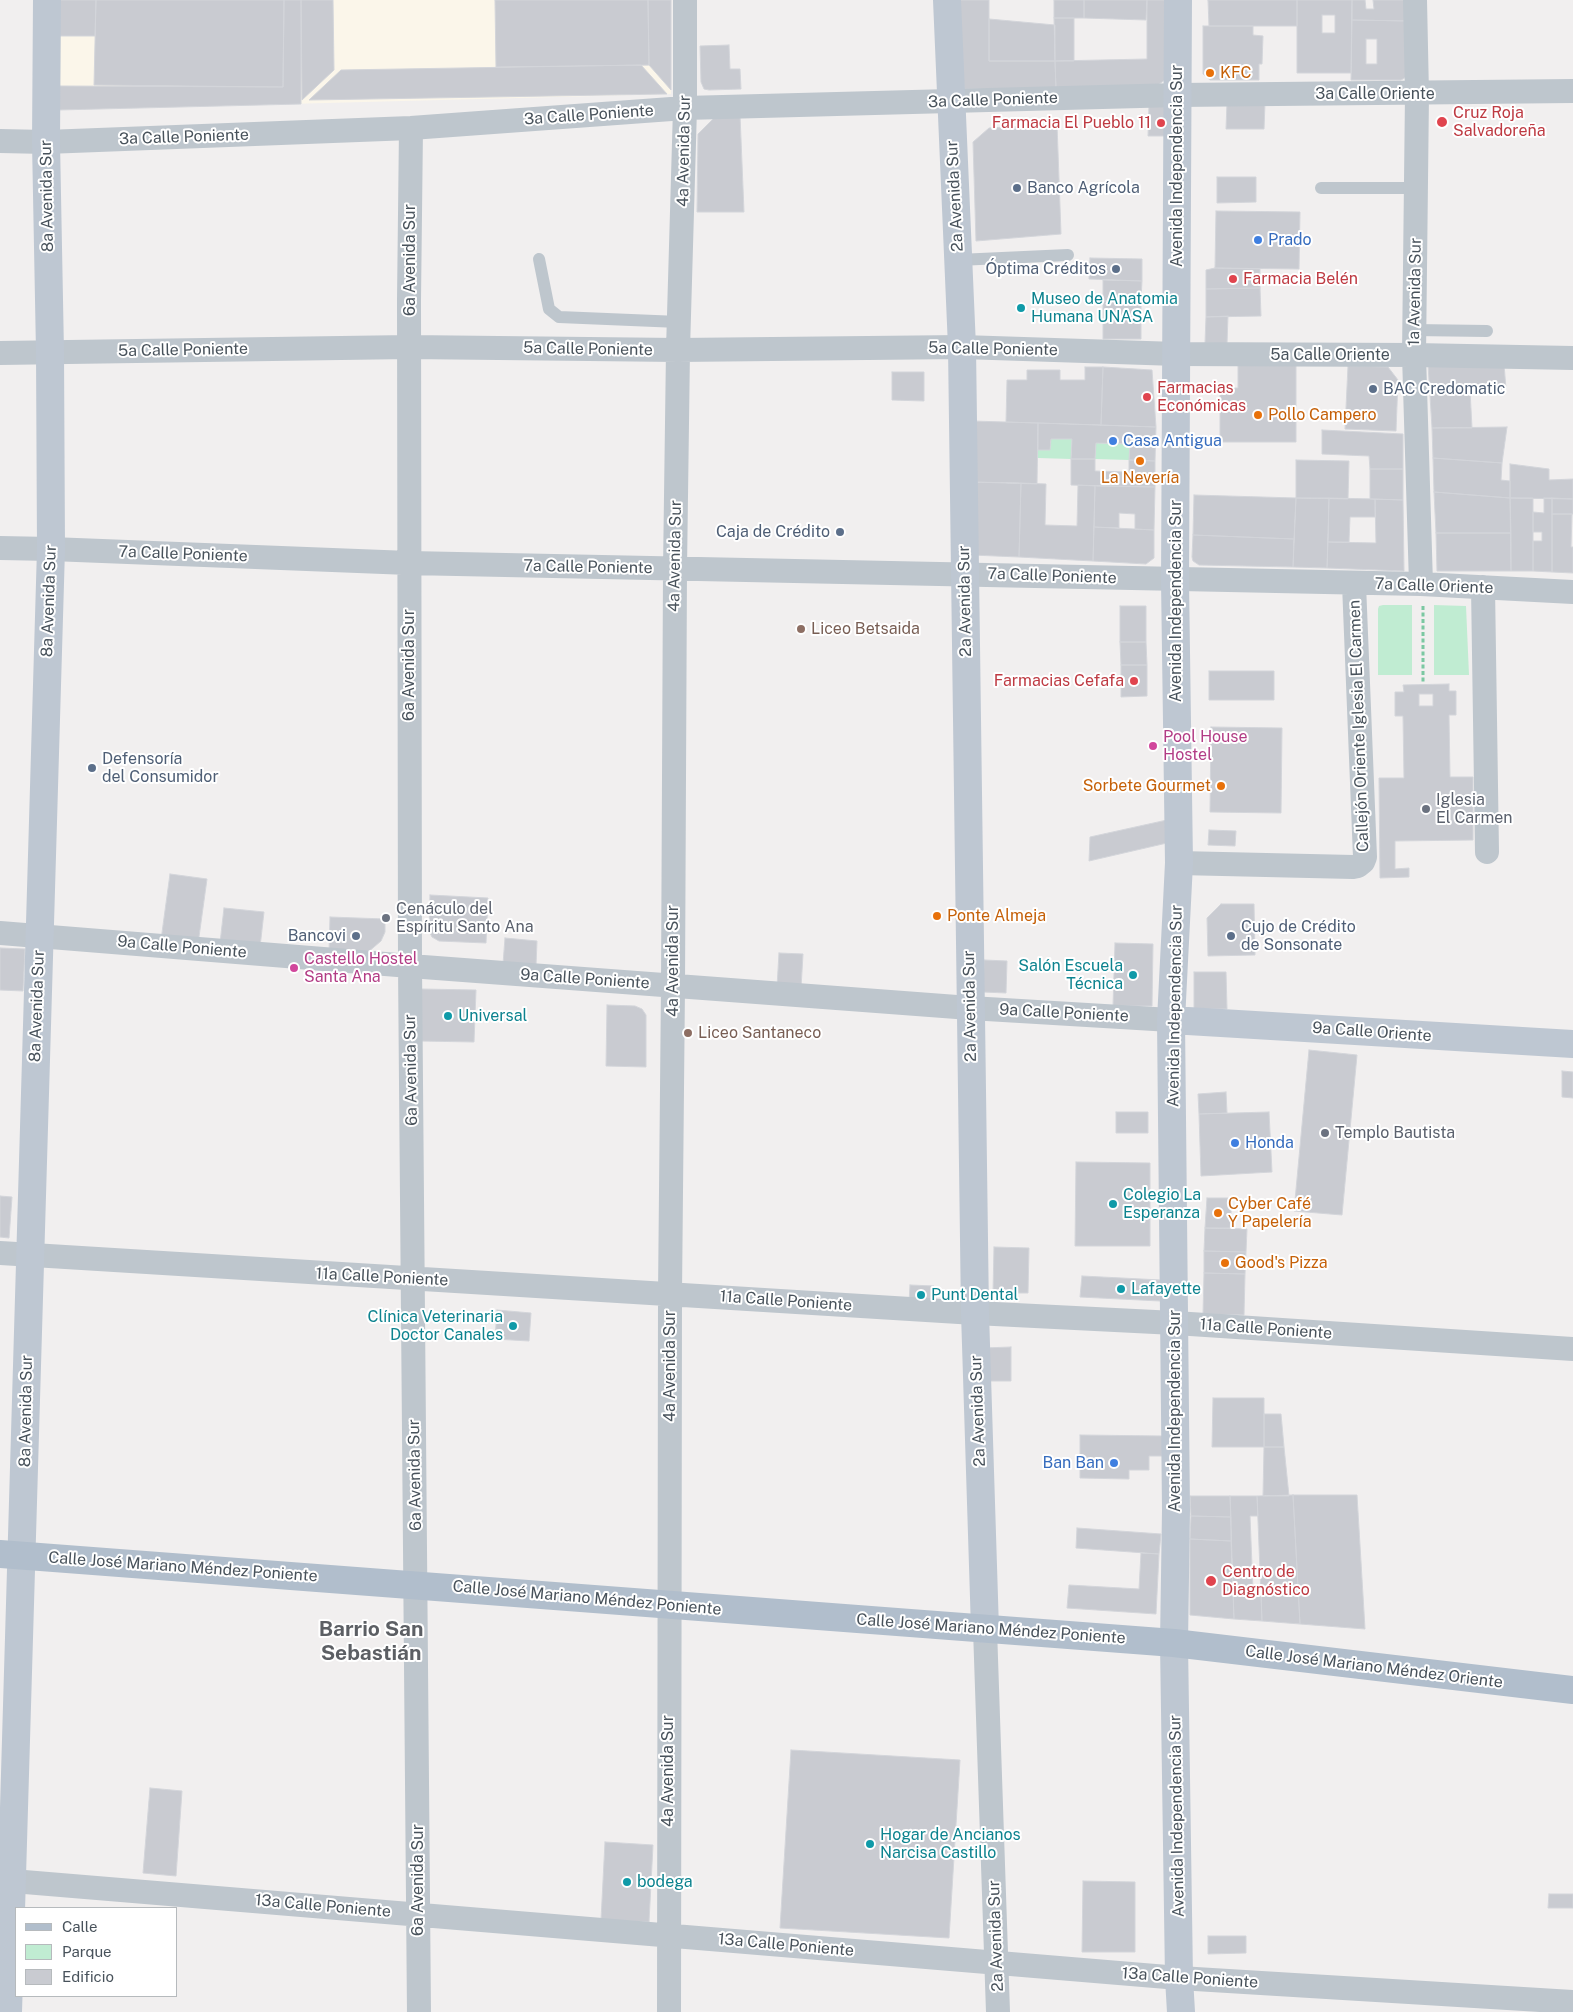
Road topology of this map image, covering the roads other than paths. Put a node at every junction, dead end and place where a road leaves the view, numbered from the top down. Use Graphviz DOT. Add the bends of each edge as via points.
graph roads {
  1 [pos="47,0"];
  2 [pos="685,0"];
  3 [pos="947,0"];
  4 [pos="1178,0"];
  5 [pos="1414,0"];
  6 [pos="1573,91"];
  7 [pos="1417,94"];
  8 [pos="1178,95"];
  9 [pos="951,102"];
  10 [pos="685,108"];
  11 [pos="411,128"];
  12 [pos="0,141"];
  13 [pos="46,142"];
  14 [pos="1321,188"];
  15 [pos="1416,188"];
  16 [pos="1068,255"];
  17 [pos="539,258"];
  18 [pos="958,260"];
  19 [pos="680,322"];
  20 [pos="1414,330"];
  21 [pos="1487,331"];
  22 [pos="410,347"];
  23 [pos="962,347"];
  24 [pos="678,350"];
  25 [pos="50,352"];
  26 [pos="0,353"];
  27 [pos="1176,354"];
  28 [pos="1414,355"];
  29 [pos="1573,358"];
  30 [pos="0,548"];
  31 [pos="51,549"];
  32 [pos="409,563"];
  33 [pos="675,569"];
  34 [pos="965,574"];
  35 [pos="1175,581"];
  36 [pos="1354,584"];
  37 [pos="1483,587"];
  38 [pos="1573,592"];
  39 [pos="1422,595"];
  40 [pos="1487,852"];
  41 [pos="1179,863"];
  42 [pos="0,933"];
  43 [pos="39,936"];
  44 [pos="410,966"];
  45 [pos="674,986"];
  46 [pos="970,1008"];
  47 [pos="1171,1020"];
  48 [pos="1573,1044"];
  49 [pos="0,1253"];
  50 [pos="29,1255"];
  51 [pos="414,1278"];
  52 [pos="670,1294"];
  53 [pos="975,1313"];
  54 [pos="1175,1323"];
  55 [pos="1573,1349"];
  56 [pos="11,1555"];
  57 [pos="416,1585"];
  58 [pos="669,1605"];
  59 [pos="985,1629"];
  60 [pos="1174,1643"];
  61 [pos="1573,1690"];
  62 [pos="6,1880"];
  63 [pos="418,1914"];
  64 [pos="668,1935"];
  65 [pos="998,1962"];
  66 [pos="1179,1978"];
  67 [pos="1573,2002"];
  68 [pos="8,2012"];
  69 [pos="419,2012"];
  70 [pos="669,2012"];
  71 [pos="998,2012"];
  72 [pos="1181,2012"];
  1 -- 13 [label="main road, 8a Avenida Sur"];
  2 -- 10 [label="street, 4a Avenida Sur"];
  3 -- 9 [label="main road, 2a Avenida Sur"];
  4 -- 8 [label="main road, Avenida Independencia Sur"];
  5 -- 7 [label="street, 1a Avenida Sur"];
  6 -- 7 [label="street, 3a Calle Oriente"];
  7 -- 8 [label="street, 3a Calle Oriente"];
  7 -- 15 [label="street, 1a Avenida Sur"];
  8 -- 9 [label="street, 3a Calle Poniente"];
  8 -- 27 [label="main road, Avenida Independencia Sur"];
  9 -- 10 [label="street, 3a Calle Poniente"];
  9 -- 18 [label="main road, 2a Avenida Sur"];
  10 -- 11 [label="street, 3a Calle Poniente"];
  10 -- 19 [label="street, 4a Avenida Sur"];
  11 -- 13 [label="street, 3a Calle Poniente"];
  11 -- 22 [label="street, 6a Avenida Sur"];
  12 -- 13 [label="street, 3a Calle Poniente"];
  13 -- 25 [label="main road, 8a Avenida Sur"];
  14 -- 15 [label="lane"];
  15 -- 20 [label="street, 1a Avenida Sur"];
  16 -- 18 [label="lane"];
  17 -- 19 [label="lane" via="549,309 559,318"];
  18 -- 23 [label="main road, 2a Avenida Sur"];
  19 -- 24 [label="street, 4a Avenida Sur"];
  20 -- 21 [label="lane"];
  20 -- 28 [label="street, 1a Avenida Sur"];
  22 -- 24 [label="street, 5a Calle Poniente"];
  22 -- 25 [label="street, 5a Calle Poniente"];
  22 -- 32 [label="street, 6a Avenida Sur"];
  23 -- 24 [label="street, 5a Calle Poniente"];
  23 -- 27 [label="street, 5a Calle Poniente"];
  23 -- 34 [label="main road, 2a Avenida Sur"];
  24 -- 33 [label="street, 4a Avenida Sur"];
  25 -- 26 [label="street, 5a Calle Poniente"];
  25 -- 31 [label="main road, 8a Avenida Sur"];
  27 -- 28 [label="street, 5a Calle Oriente"];
  27 -- 35 [label="main road, Avenida Independencia Sur"];
  28 -- 29 [label="street, 5a Calle Oriente"];
  28 -- 39 [label="street, 1a Avenida Sur"];
  30 -- 31 [label="street, 7a Calle Poniente"];
  31 -- 32 [label="street, 7a Calle Poniente"];
  31 -- 43 [label="main road, 8a Avenida Sur"];
  32 -- 33 [label="street, 7a Calle Poniente"];
  32 -- 44 [label="street, 6a Avenida Sur"];
  33 -- 34 [label="street, 7a Calle Poniente"];
  33 -- 45 [label="street, 4a Avenida Sur"];
  34 -- 35 [label="street, 7a Calle Poniente"];
  34 -- 46 [label="main road, 2a Avenida Sur"];
  35 -- 36 [label="street, 7a Calle Oriente"];
  35 -- 41 [label="main road, Avenida Independencia Sur"];
  36 -- 39 [label="street, 7a Calle Oriente"];
  36 -- 41 [label="street, Callejón Oriente Iglesia El Carmen" via="1363,862 1353,868"];
  37 -- 38 [label="street, 7a Calle Oriente"];
  37 -- 39 [label="street, 7a Calle Oriente"];
  37 -- 40 [label="street"];
  41 -- 47 [label="main road, Avenida Independencia Sur"];
  42 -- 43 [label="street, 9a Calle Poniente"];
  43 -- 44 [label="street, 9a Calle Poniente"];
  43 -- 50 [label="main road, 8a Avenida Sur"];
  44 -- 45 [label="street, 9a Calle Poniente"];
  44 -- 51 [label="street, 6a Avenida Sur"];
  45 -- 46 [label="street, 9a Calle Poniente"];
  45 -- 52 [label="street, 4a Avenida Sur"];
  46 -- 47 [label="street, 9a Calle Poniente"];
  46 -- 53 [label="main road, 2a Avenida Sur"];
  47 -- 48 [label="main road, 9a Calle Oriente"];
  47 -- 54 [label="main road, Avenida Independencia Sur"];
  49 -- 50 [label="street, 11a Calle Poniente"];
  50 -- 51 [label="street, 11a Calle Poniente"];
  50 -- 56 [label="main road, 8a Avenida Sur"];
  51 -- 52 [label="street, 11a Calle Poniente"];
  51 -- 57 [label="street, 6a Avenida Sur"];
  52 -- 53 [label="street, 11a Calle Poniente"];
  52 -- 58 [label="street, 4a Avenida Sur"];
  53 -- 54 [label="street, 11a Calle Poniente"];
  53 -- 59 [label="main road, 2a Avenida Sur"];
  54 -- 55 [label="street, 11a Calle Poniente"];
  54 -- 60 [label="main road, Avenida Independencia Sur"];
  56 -- 57 [label="main road, Calle José Mariano Méndez Poniente"];
  56 -- 62 [label="main road, 8a Avenida Sur"];
  57 -- 58 [label="main road, Calle José Mariano Méndez Poniente"];
  57 -- 63 [label="street, 6a Avenida Sur"];
  58 -- 59 [label="main road, Calle José Mariano Méndez Poniente"];
  58 -- 64 [label="street, 4a Avenida Sur"];
  59 -- 60 [label="main road, Calle José Mariano Méndez Poniente"];
  59 -- 65 [label="street, 2a Avenida Sur"];
  60 -- 61 [label="main road, Calle José Mariano Méndez Oriente"];
  60 -- 66 [label="main road, Avenida Independencia Sur"];
  62 -- 63 [label="street, 13a Calle Poniente"];
  62 -- 68 [label="main road, 8a Avenida Sur"];
  63 -- 64 [label="street, 13a Calle Poniente"];
  63 -- 69 [label="street, 6a Avenida Sur"];
  64 -- 65 [label="street, 13a Calle Poniente"];
  64 -- 70 [label="street, 4a Avenida Sur"];
  65 -- 66 [label="street, 13a Calle Poniente"];
  65 -- 71 [label="street, 2a Avenida Sur"];
  66 -- 67 [label="street, 13a Calle Poniente"];
  66 -- 72 [label="main road, Avenida Independencia Sur"];
}
